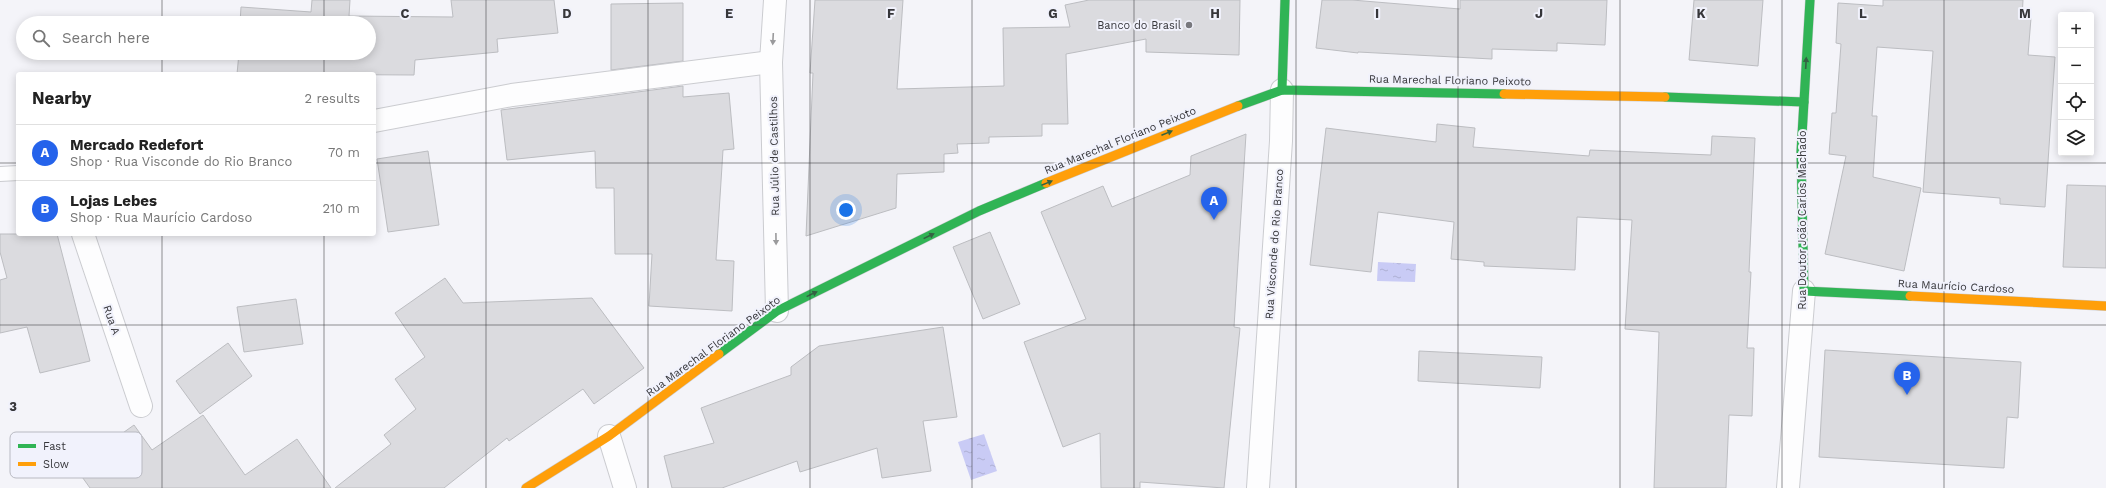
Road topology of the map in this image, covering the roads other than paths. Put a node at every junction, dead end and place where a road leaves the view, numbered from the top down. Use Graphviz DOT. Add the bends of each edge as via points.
graph roads {
  1 [pos="775,0"];
  2 [pos="1285,0"];
  3 [pos="1810,0"];
  4 [pos="771,62"];
  5 [pos="1282,90"];
  6 [pos="1804,102"];
  7 [pos="376,121"];
  8 [pos="16,173"];
  9 [pos="0,174"];
  10 [pos="84,236"];
  11 [pos="1804,290"];
  12 [pos="2106,306"];
  13 [pos="777,311"];
  14 [pos="141,406"];
  15 [pos="609,436"];
  16 [pos="526,488"];
  17 [pos="625,488"];
  18 [pos="1258,488"];
  19 [pos="1788,488"];
  1 -- 4 [label="street, Rua Júlio de Castilhos, one-way"];
  2 -- 5 [label="main road, Rua Visconde do Rio Branco"];
  6 -- 3 [label="main road, Rua Doutor João Carlos Machado, one-way"];
  4 -- 7 [label="street" via="512,95"];
  4 -- 13 [label="street, Rua Júlio de Castilhos, one-way"];
  5 -- 6 [label="main road, Rua Marechal Floriano Peixoto"];
  13 -- 5 [label="main road, Rua Marechal Floriano Peixoto, one-way" via="979,211 1205,118"];
  5 -- 18 [label="street, Rua Visconde do Rio Branco" via="1281,141"];
  6 -- 11 [label="main road, Rua Doutor João Carlos Machado" via="1801,152"];
  8 -- 9 [label="lane"];
  10 -- 14 [label="street, Rua A"];
  11 -- 12 [label="main road, Rua Maurício Cardoso"];
  11 -- 19 [label="street, Rua Doutor João Carlos Machado"];
  13 -- 15 [label="main road, Rua Marechal Floriano Peixoto"];
  15 -- 16 [label="main road, Rua Marechal Floriano Peixoto"];
  15 -- 17 [label="street"];
}
